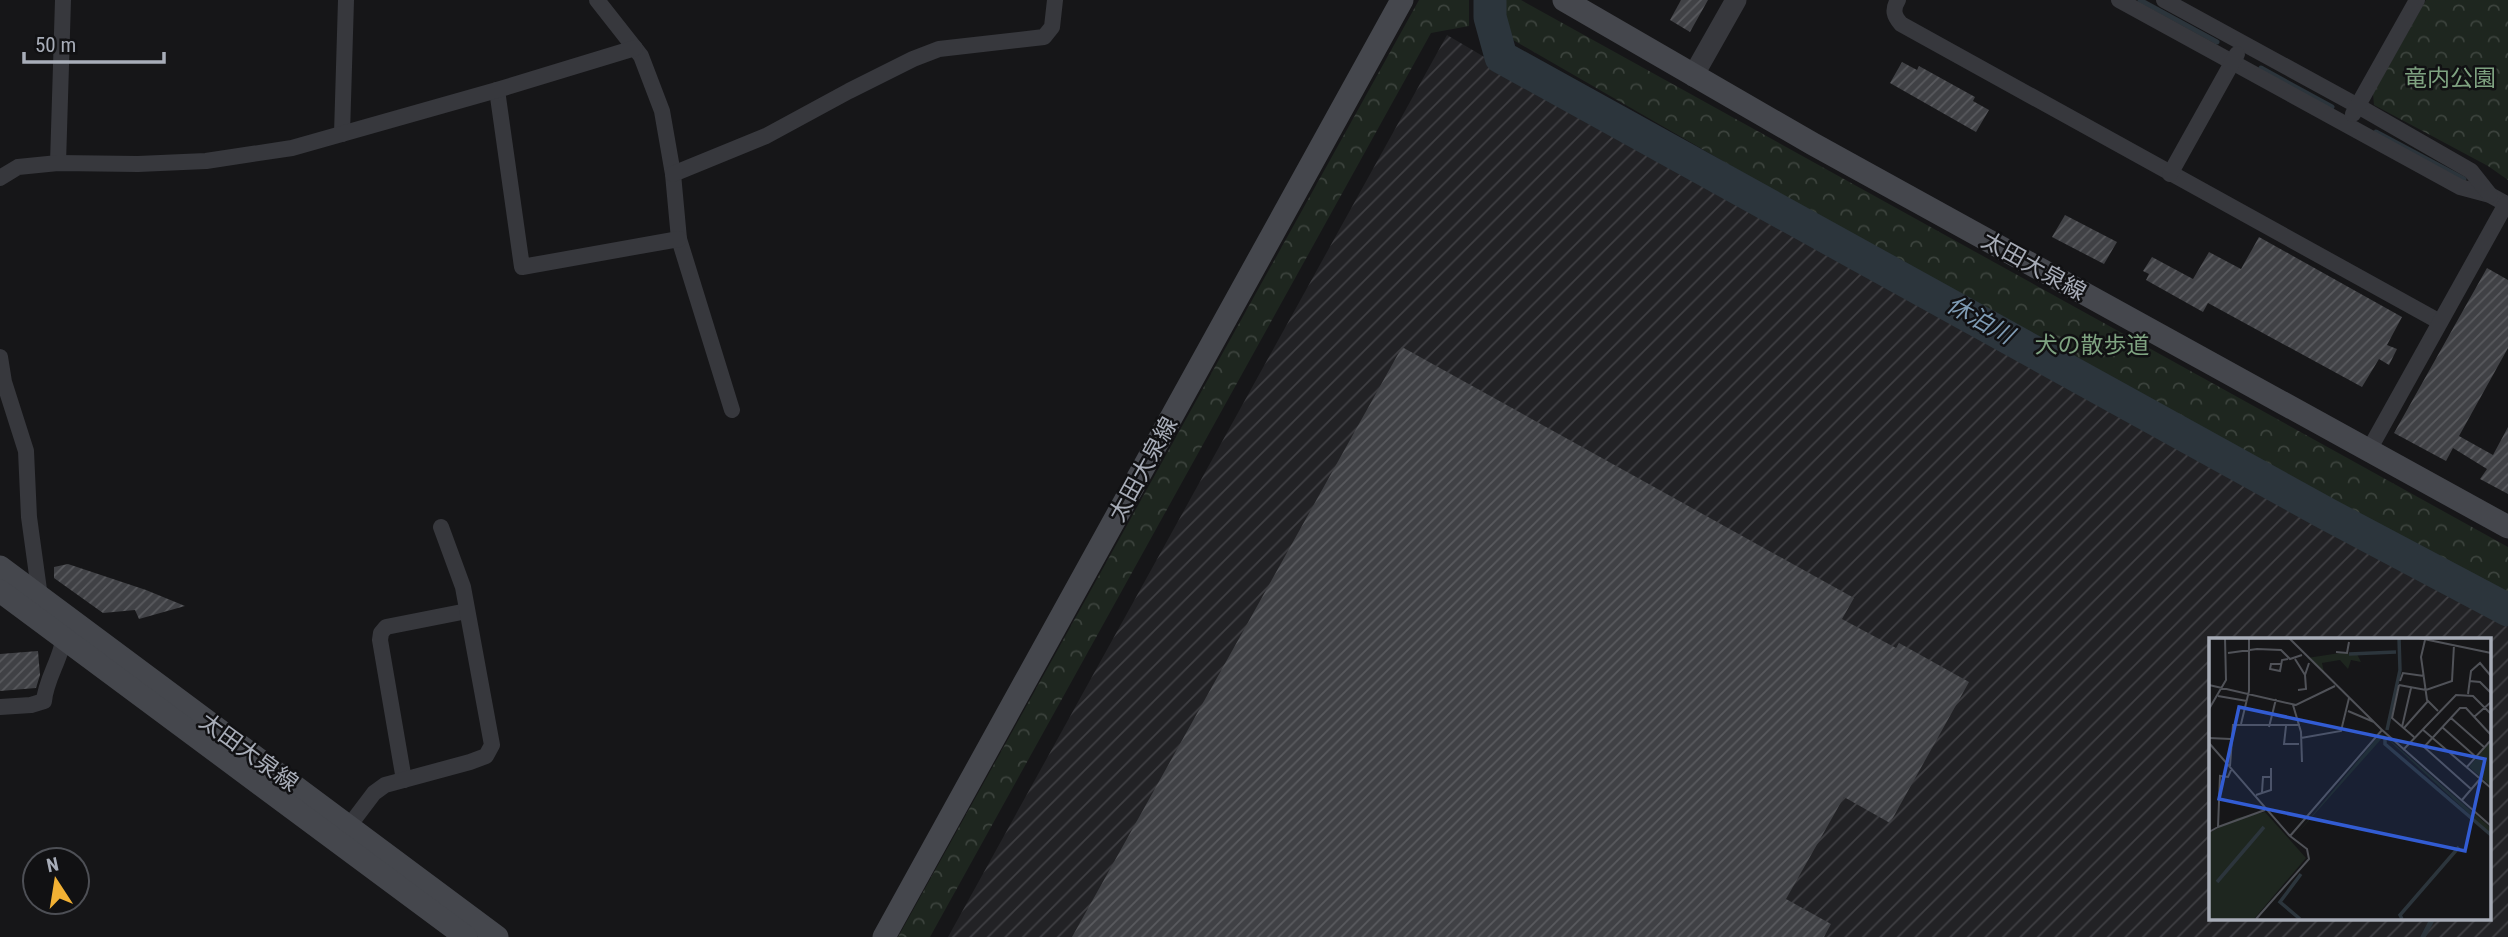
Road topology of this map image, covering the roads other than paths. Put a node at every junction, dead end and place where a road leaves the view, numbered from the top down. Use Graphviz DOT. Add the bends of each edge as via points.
graph roads {
  1 [pos="63,0"];
  2 [pos="346,0"];
  3 [pos="597,0"];
  4 [pos="1055,0"];
  5 [pos="1402,0"];
  6 [pos="1563,0"];
  7 [pos="1736,0"];
  8 [pos="1898,0"];
  9 [pos="2119,0"];
  10 [pos="2164,0"];
  11 [pos="2417,0"];
  12 [pos="2243,43"];
  13 [pos="635,48"];
  14 [pos="2232,62"];
  15 [pos="1693,76"];
  16 [pos="497,90"];
  17 [pos="2357,106"];
  18 [pos="2347,125"];
  19 [pos="342,134"];
  20 [pos="58,163"];
  21 [pos="673,174"];
  22 [pos="2170,174"];
  23 [pos="0,178"];
  24 [pos="2490,195"];
  25 [pos="2507,205"];
  26 [pos="679,239"];
  27 [pos="2440,322"];
  28 [pos="0,356"];
  29 [pos="732,410"];
  30 [pos="2369,450"];
  31 [pos="442,527"];
  32 [pos="2508,527"];
  33 [pos="0,568"];
  34 [pos="0,591"];
  35 [pos="40,597"];
  36 [pos="467,611"];
  37 [pos="61,612"];
  38 [pos="64,638"];
  39 [pos="0,707"];
  40 [pos="404,780"];
  41 [pos="344,833"];
  42 [pos="483,935"];
  43 [pos="884,937"];
  1 -- 20 [label="street"];
  2 -- 19 [label="street"];
  3 -- 13 [label="street"];
  4 -- 21 [label="street" via="1052,27 1044,37 939,49 766,136"];
  5 -- 43 [label="main road, 太田大泉線"];
  6 -- 15 [label="main road, 太田大泉線"];
  7 -- 15 [label="street"];
  8 -- 22 [label="street" via="1894,11 1901,24"];
  9 -- 14 [label="street"];
  10 -- 12 [label="street"];
  11 -- 17 [label="street"];
  12 -- 14 [label="street"];
  12 -- 17 [label="street"];
  13 -- 16 [label="street"];
  13 -- 21 [label="street" via="662,111"];
  14 -- 18 [label="street"];
  14 -- 22 [label="street"];
  15 -- 30 [label="main road, 太田大泉線"];
  16 -- 19 [label="street"];
  16 -- 26 [label="street" via="523,267"];
  17 -- 18 [label="street"];
  17 -- 24 [label="street" via="2471,171"];
  18 -- 24 [label="street" via="2460,187"];
  19 -- 20 [label="street" via="292,148 206,161"];
  20 -- 23 [label="street" via="18,167"];
  21 -- 26 [label="street"];
  22 -- 27 [label="street"];
  24 -- 25 [label="street"];
  25 -- 27 [label="street"];
  26 -- 29 [label="street"];
  27 -- 30 [label="street"];
  28 -- 35 [label="street" via="26,451"];
  30 -- 32 [label="main road, 太田大泉線"];
  31 -- 36 [label="street"];
  33 -- 35 [label="main road, 太田大泉線"];
  34 -- 38 [label="main road, 太田大泉線"];
  35 -- 37 [label="main road, 太田大泉線"];
  36 -- 40 [label="street" via="492,745 486,756"];
  36 -- 40 [label="street" via="386,627 381,633"];
  37 -- 38 [label="street"];
  37 -- 41 [label="main road, 太田大泉線"];
  38 -- 39 [label="street" via="44,701"];
  38 -- 41 [label="main road, 太田大泉線"];
  40 -- 41 [label="street" via="374,793"];
  41 -- 42 [label="main road, 太田大泉線"];
}
